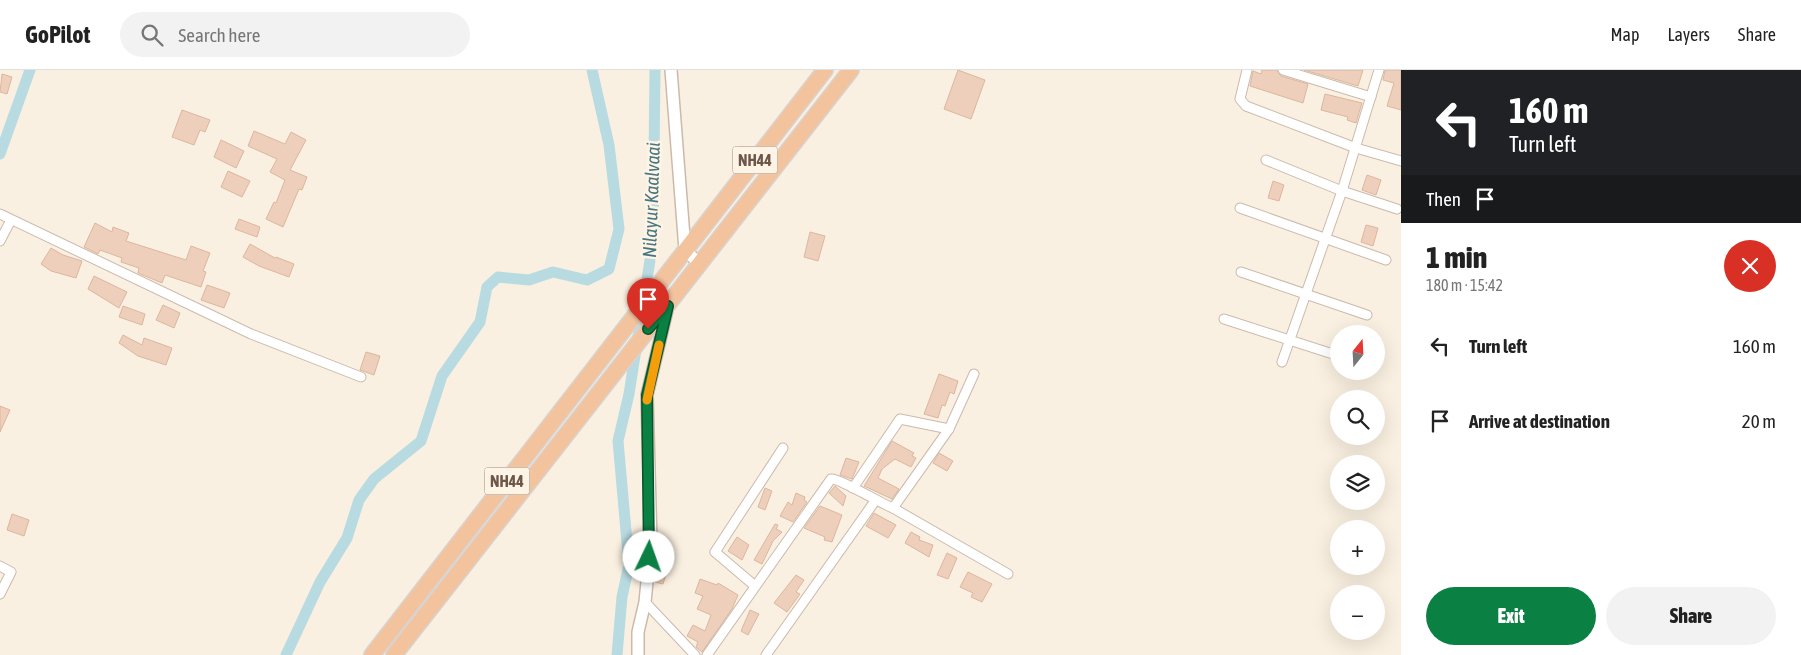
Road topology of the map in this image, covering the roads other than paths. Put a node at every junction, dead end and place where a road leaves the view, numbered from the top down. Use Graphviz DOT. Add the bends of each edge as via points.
graph roads {
  1 [pos="671,70"];
  2 [pos="825,70"];
  3 [pos="851,70"];
  4 [pos="1247,70"];
  5 [pos="1283,70"];
  6 [pos="1379,70"];
  7 [pos="1371,97"];
  8 [pos="1356,148"];
  9 [pos="1266,160"];
  10 [pos="1401,162"];
  11 [pos="1342,191"];
  12 [pos="1240,208"];
  13 [pos="1397,208"];
  14 [pos="0,214"];
  15 [pos="11,220"];
  16 [pos="1326,239"];
  17 [pos="0,242"];
  18 [pos="685,250"];
  19 [pos="1386,260"];
  20 [pos="700,264"];
  21 [pos="1240,272"];
  22 [pos="1306,294"];
  23 [pos="668,306"];
  24 [pos="1368,315"];
  25 [pos="1224,319"];
  26 [pos="1290,339"];
  27 [pos="1330,353"];
  28 [pos="1282,362"];
  29 [pos="974,374"];
  30 [pos="361,377"];
  31 [pos="949,429"];
  32 [pos="783,448"];
  33 [pos="852,488"];
  34 [pos="875,501"];
  35 [pos="893,508"];
  36 [pos="0,566"];
  37 [pos="1008,574"];
  38 [pos="755,586"];
  39 [pos="0,594"];
  40 [pos="645,602"];
  41 [pos="372,655"];
  42 [pos="394,655"];
  43 [pos="638,655"];
  44 [pos="695,655"];
  45 [pos="708,655"];
  46 [pos="766,655"];
  1 -- 18 [label="street"];
  2 -- 18 [label="highway, NH44"];
  3 -- 20 [label="highway, NH44"];
  4 -- 8 [label="street" via="1240,98 1246,106"];
  5 -- 7 [label="street"];
  6 -- 7 [label="street"];
  7 -- 8 [label="street"];
  8 -- 10 [label="street"];
  8 -- 11 [label="street"];
  9 -- 11 [label="street"];
  11 -- 13 [label="street"];
  11 -- 16 [label="street"];
  12 -- 16 [label="street"];
  14 -- 15 [label="street"];
  15 -- 17 [label="street"];
  15 -- 30 [label="street" via="251,334"];
  16 -- 19 [label="street"];
  16 -- 22 [label="street"];
  18 -- 20 [label="street"];
  18 -- 41 [label="highway, NH44"];
  20 -- 23 [label="highway, NH44"];
  21 -- 22 [label="street"];
  22 -- 24 [label="street"];
  22 -- 26 [label="street"];
  23 -- 40 [label="street" via="647,395 651,542"];
  23 -- 42 [label="highway, NH44"];
  25 -- 26 [label="street"];
  26 -- 27 [label="street"];
  26 -- 28 [label="street"];
  29 -- 31 [label="street"];
  31 -- 33 [label="street" via="900,419"];
  31 -- 35 [label="street"];
  32 -- 38 [label="street" via="715,552"];
  33 -- 34 [label="street"];
  33 -- 38 [label="street" via="836,478 827,482"];
  34 -- 35 [label="street"];
  34 -- 46 [label="street"];
  35 -- 37 [label="street"];
  36 -- 39 [label="street" via="11,572"];
  38 -- 45 [label="street"];
  40 -- 43 [label="street" via="638,632"];
  40 -- 44 [label="street"];
}
